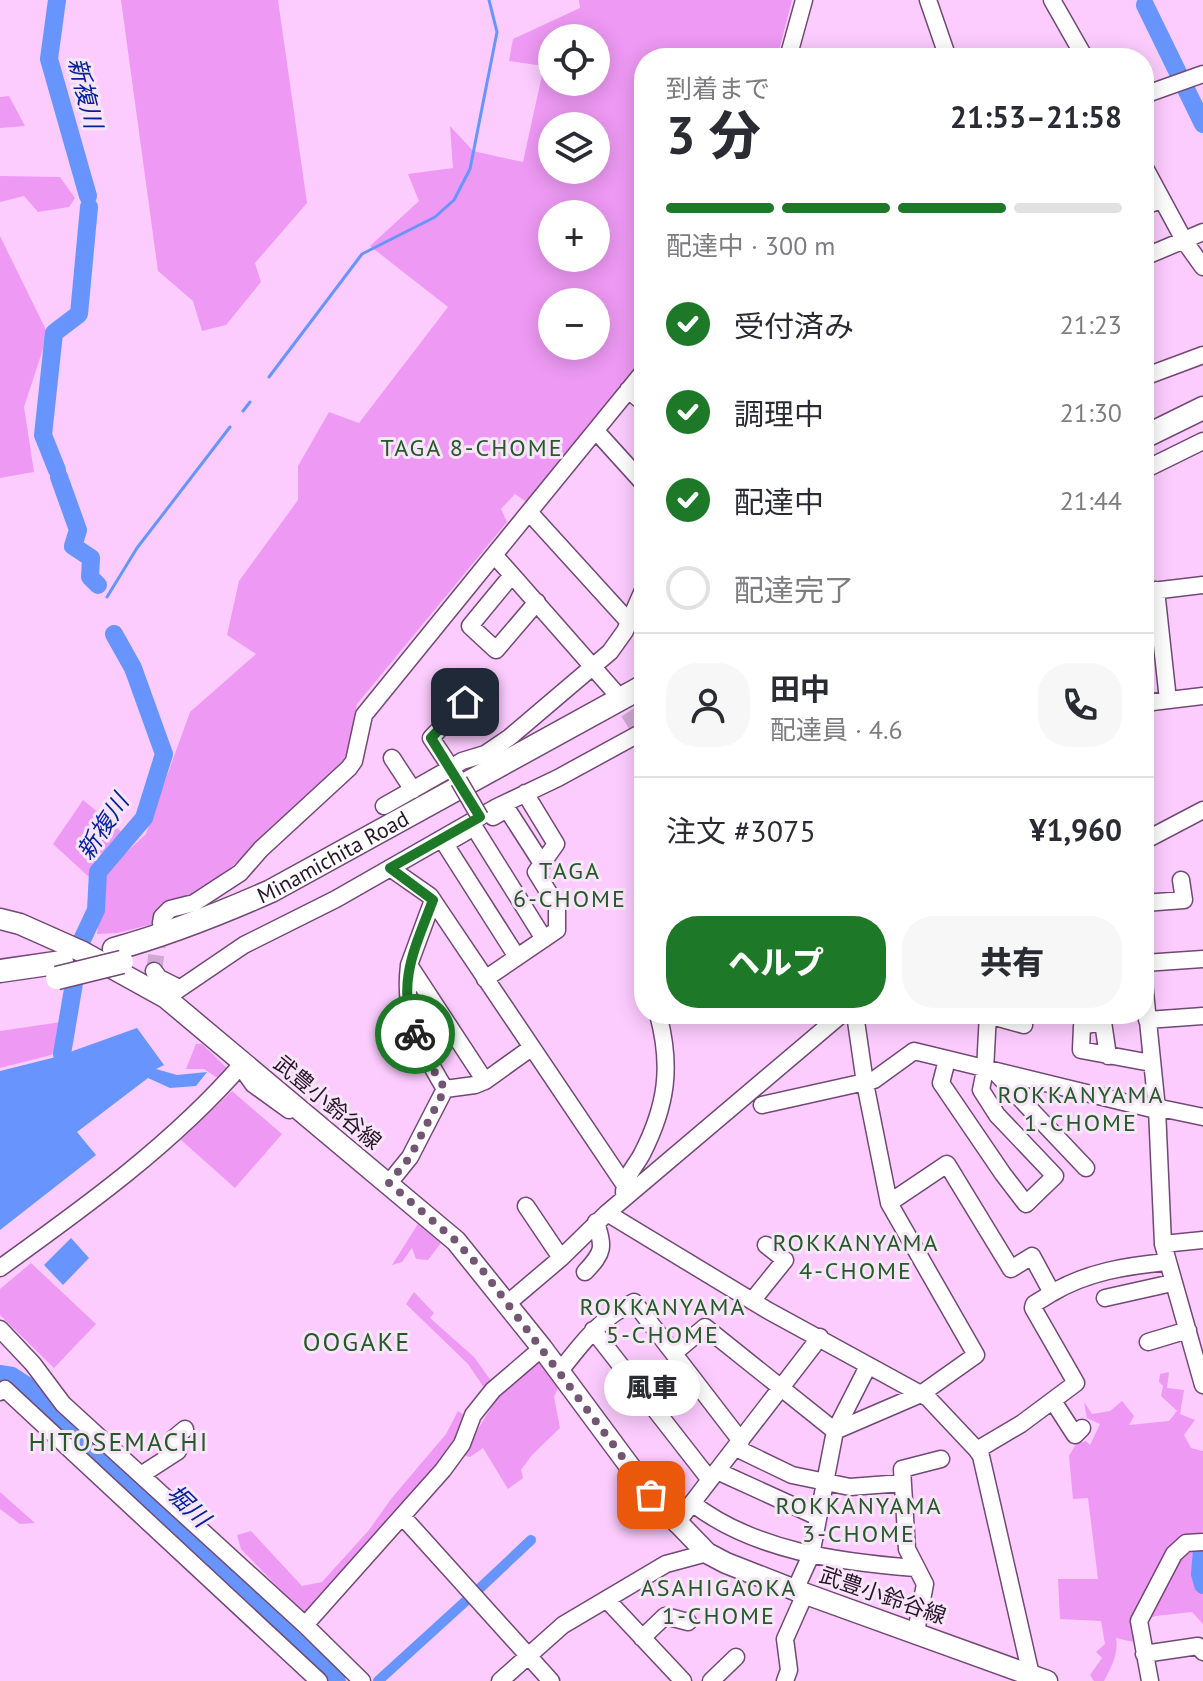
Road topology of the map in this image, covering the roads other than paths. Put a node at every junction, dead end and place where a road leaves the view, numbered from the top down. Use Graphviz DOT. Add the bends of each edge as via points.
graph roads {
  1 [pos="804,0"];
  2 [pos="928,0"];
  3 [pos="1052,0"];
  4 [pos="791,48"];
  5 [pos="945,48"];
  6 [pos="1079,48"];
  7 [pos="1203,74"];
  8 [pos="1154,91"];
  9 [pos="1154,185"];
  10 [pos="1162,200"];
  11 [pos="1154,203"];
  12 [pos="1203,232"];
  13 [pos="1185,242"];
  14 [pos="1154,253"];
  15 [pos="1203,267"];
  16 [pos="1203,355"];
  17 [pos="1154,373"];
  18 [pos="634,383"];
  19 [pos="628,390"];
  20 [pos="1203,392"];
  21 [pos="634,395"];
  22 [pos="1203,408"];
  23 [pos="1154,415"];
  24 [pos="596,431"];
  25 [pos="1154,432"];
  26 [pos="1203,441"];
  27 [pos="1154,465"];
  28 [pos="634,473"];
  29 [pos="529,512"];
  30 [pos="494,555"];
  31 [pos="512,575"];
  32 [pos="1203,585"];
  33 [pos="1154,591"];
  34 [pos="537,602"];
  35 [pos="634,611"];
  36 [pos="1154,615"];
  37 [pos="629,622"];
  38 [pos="595,666"];
  39 [pos="482,684"];
  40 [pos="614,691"];
  41 [pos="634,691"];
  42 [pos="1203,696"];
  43 [pos="1168,700"];
  44 [pos="1154,702"];
  45 [pos="634,708"];
  46 [pos="634,736"];
  47 [pos="392,758"];
  48 [pos="455,775"];
  49 [pos="413,790"];
  50 [pos="525,793"];
  51 [pos="384,806"];
  52 [pos="1203,810"];
  53 [pos="477,822"];
  54 [pos="1154,836"];
  55 [pos="545,858"];
  56 [pos="390,868"];
  57 [pos="1181,880"];
  58 [pos="433,900"];
  59 [pos="1154,902"];
  60 [pos="0,919"];
  61 [pos="161,923"];
  62 [pos="544,939"];
  63 [pos="118,956"];
  64 [pos="517,957"];
  65 [pos="1203,959"];
  66 [pos="67,960"];
  67 [pos="1154,962"];
  68 [pos="409,965"];
  69 [pos="0,971"];
  70 [pos="154,971"];
  71 [pos="485,979"];
  72 [pos="0,986"];
  73 [pos="173,993"];
  74 [pos="1203,1016"];
  75 [pos="1154,1020"];
  76 [pos="661,1024"];
  77 [pos="830,1024"];
  78 [pos="856,1024"];
  79 [pos="988,1024"];
  80 [pos="1020,1024"];
  81 [pos="1147,1024"];
  82 [pos="1024,1025"];
  83 [pos="531,1048"];
  84 [pos="1108,1056"];
  85 [pos="947,1060"];
  86 [pos="238,1061"];
  87 [pos="1151,1063"];
  88 [pos="989,1070"];
  89 [pos="485,1081"];
  90 [pos="865,1083"];
  91 [pos="445,1089"];
  92 [pos="762,1105"];
  93 [pos="1157,1109"];
  94 [pos="1203,1117"];
  95 [pos="1086,1168"];
  96 [pos="389,1183"];
  97 [pos="624,1191"];
  98 [pos="889,1203"];
  99 [pos="526,1206"];
  100 [pos="602,1217"];
  101 [pos="1203,1240"];
  102 [pos="1163,1244"];
  103 [pos="766,1245"];
  104 [pos="561,1258"];
  105 [pos="1166,1262"];
  106 [pos="0,1268"];
  107 [pos="585,1272"];
  108 [pos="1172,1283"];
  109 [pos="1052,1293"];
  110 [pos="1105,1298"];
  111 [pos="752,1301"];
  112 [pos="508,1303"];
  113 [pos="0,1329"];
  114 [pos="593,1330"];
  115 [pos="1188,1330"];
  116 [pos="820,1337"];
  117 [pos="1148,1342"];
  118 [pos="542,1348"];
  119 [pos="674,1353"];
  120 [pos="868,1366"];
  121 [pos="560,1371"];
  122 [pos="1203,1385"];
  123 [pos="781,1391"];
  124 [pos="0,1392"];
  125 [pos="921,1394"];
  126 [pos="1053,1401"];
  127 [pos="1082,1428"];
  128 [pos="185,1429"];
  129 [pos="835,1431"];
  130 [pos="738,1444"];
  131 [pos="977,1450"];
  132 [pos="941,1459"];
  133 [pos="135,1469"];
  134 [pos="714,1476"];
  135 [pos="824,1481"];
  136 [pos="108,1483"];
  137 [pos="902,1483"];
  138 [pos="692,1503"];
  139 [pos="402,1516"];
  140 [pos="818,1517"];
  141 [pos="676,1524"];
  142 [pos="1203,1542"];
  143 [pos="707,1553"];
  144 [pos="811,1555"];
  145 [pos="915,1568"];
  146 [pos="800,1592"];
  147 [pos="607,1600"];
  148 [pos="688,1622"];
  149 [pos="305,1625"];
  150 [pos="916,1632"];
  151 [pos="642,1638"];
  152 [pos="1203,1652"];
  153 [pos="1144,1654"];
  154 [pos="528,1655"];
  155 [pos="736,1657"];
  156 [pos="1039,1678"];
  157 [pos="319,1681"];
  158 [pos="362,1681"];
  159 [pos="500,1681"];
  160 [pos="551,1681"];
  161 [pos="683,1681"];
  162 [pos="711,1681"];
  163 [pos="785,1681"];
  164 [pos="1150,1681"];
  1 -- 4 [label="street"];
  2 -- 5 [label="street"];
  3 -- 6 [label="street"];
  7 -- 8 [label="street"];
  9 -- 10 [label="street"];
  10 -- 11 [label="street"];
  10 -- 13 [label="street"];
  12 -- 13 [label="street"];
  13 -- 14 [label="street"];
  13 -- 15 [label="street"];
  16 -- 17 [label="street"];
  18 -- 19 [label="street"];
  19 -- 21 [label="street"];
  19 -- 24 [label="street"];
  20 -- 23 [label="highway"];
  22 -- 25 [label="highway"];
  24 -- 28 [label="street"];
  24 -- 29 [label="street"];
  26 -- 27 [label="street"];
  29 -- 30 [label="street"];
  29 -- 37 [label="street"];
  30 -- 31 [label="street"];
  30 -- 61 [label="street" via="364,715 349,768 240,873 194,903 170,909"];
  31 -- 34 [label="street"];
  31 -- 34 [label="street" via="470,626 496,650"];
  32 -- 33 [label="street"];
  34 -- 38 [label="street"];
  35 -- 37 [label="street"];
  36 -- 43 [label="street"];
  37 -- 38 [label="street"];
  38 -- 40 [label="street"];
  38 -- 48 [label="street" via="510,737 485,754 462,761"];
  39 -- 48 [label="street" via="431,738"];
  41 -- 63 [label="highway, Minamichita Road" via="271,891"];
  42 -- 43 [label="street"];
  43 -- 44 [label="street"];
  45 -- 63 [label="highway, Minamichita Road" via="279,902 219,929"];
  46 -- 50 [label="street"];
  47 -- 49 [label="street"];
  48 -- 49 [label="street"];
  48 -- 53 [label="street, bridge"];
  49 -- 51 [label="street"];
  50 -- 53 [label="street"];
  50 -- 55 [label="street" via="556,844"];
  52 -- 54 [label="street"];
  53 -- 55 [label="street" via="507,809"];
  53 -- 56 [label="street"];
  53 -- 62 [label="street"];
  53 -- 64 [label="street" via="445,844"];
  55 -- 62 [label="street" via="536,872 557,906 557,930"];
  56 -- 58 [label="street"];
  56 -- 73 [label="street" via="244,945"];
  57 -- 59 [label="street" via="1184,900"];
  58 -- 68 [label="street"];
  58 -- 71 [label="street"];
  60 -- 66 [label="main road, 武豊小鈴谷線" via="20,924"];
  62 -- 64 [label="street"];
  63 -- 66 [label="highway, Minamichita Road, bridge"];
  64 -- 71 [label="street"];
  65 -- 67 [label="street"];
  66 -- 69 [label="highway, Minamichita Road"];
  66 -- 72 [label="highway, Minamichita Road"];
  66 -- 73 [label="main road, 武豊小鈴谷線"];
  68 -- 89 [label="street"];
  68 -- 91 [label="street" via="406,993 412,1024"];
  70 -- 73 [label="street"];
  71 -- 83 [label="street"];
  73 -- 86 [label="main road, 武豊小鈴谷線"];
  74 -- 75 [label="street"];
  76 -- 97 [label="street" via="667,1047 663,1095"];
  77 -- 97 [label="street"];
  78 -- 90 [label="street"];
  79 -- 88 [label="street"];
  80 -- 82 [label="street"];
  81 -- 87 [label="street"];
  83 -- 89 [label="street"];
  83 -- 97 [label="street"];
  84 -- 87 [label="street"];
  85 -- 88 [label="street"];
  85 -- 88 [label="street" via="941,1083 1026,1204 1055,1176 997,1115 981,1090"];
  85 -- 90 [label="street" via="914,1051"];
  86 -- 96 [label="main road, 武豊小鈴谷線"];
  86 -- 106 [label="street" via="182,1126"];
  87 -- 93 [label="street"];
  88 -- 93 [label="street"];
  88 -- 95 [label="street"];
  89 -- 91 [label="street"];
  90 -- 92 [label="street"];
  90 -- 98 [label="street"];
  91 -- 96 [label="street" via="410,1157"];
  93 -- 94 [label="street"];
  93 -- 102 [label="street"];
  96 -- 112 [label="main road, 武豊小鈴谷線" via="456,1241"];
  97 -- 100 [label="street"];
  98 -- 109 [label="street" via="947,1164 1011,1269 1032,1256"];
  98 -- 125 [label="street" via="976,1355"];
  99 -- 104 [label="street"];
  100 -- 104 [label="street"];
  100 -- 107 [label="street" via="600,1256"];
  100 -- 111 [label="street"];
  101 -- 102 [label="street"];
  102 -- 105 [label="street"];
  103 -- 111 [label="street" via="785,1260"];
  104 -- 112 [label="street"];
  105 -- 108 [label="street"];
  105 -- 109 [label="street" via="1120,1267"];
  108 -- 110 [label="street"];
  108 -- 115 [label="street"];
  109 -- 126 [label="street" via="1033,1308 1076,1383"];
  111 -- 116 [label="street"];
  112 -- 118 [label="main road, 武豊小鈴谷線"];
  113 -- 133 [label="street" via="63,1404"];
  114 -- 119 [label="street" via="634,1302"];
  114 -- 121 [label="street"];
  114 -- 134 [label="street"];
  115 -- 117 [label="street"];
  115 -- 122 [label="street"];
  116 -- 120 [label="street"];
  116 -- 123 [label="street"];
  118 -- 121 [label="main road, 武豊小鈴谷線"];
  118 -- 139 [label="street" via="493,1390 473,1415 462,1444"];
  119 -- 123 [label="street" via="705,1327"];
  119 -- 130 [label="street"];
  120 -- 125 [label="street"];
  120 -- 129 [label="street"];
  121 -- 141 [label="main road, 武豊小鈴谷線"];
  123 -- 129 [label="street"];
  123 -- 130 [label="street"];
  124 -- 136 [label="street" via="5,1389"];
  125 -- 129 [label="street"];
  125 -- 131 [label="street"];
  126 -- 127 [label="street" via="1075,1435"];
  126 -- 131 [label="street"];
  128 -- 133 [label="street" via="173,1439 178,1451"];
  129 -- 135 [label="street"];
  130 -- 134 [label="street"];
  130 -- 135 [label="street" via="792,1475"];
  131 -- 156 [label="street"];
  132 -- 137 [label="street" via="902,1469"];
  133 -- 136 [label="street"];
  133 -- 149 [label="street"];
  134 -- 138 [label="street"];
  134 -- 140 [label="street"];
  135 -- 137 [label="street" via="850,1487"];
  135 -- 140 [label="street"];
  136 -- 157 [label="street"];
  137 -- 145 [label="street" via="907,1549"];
  138 -- 141 [label="street"];
  138 -- 144 [label="street" via="726,1526"];
  139 -- 149 [label="street"];
  139 -- 154 [label="street"];
  140 -- 144 [label="street"];
  141 -- 143 [label="main road, 武豊小鈴谷線"];
  142 -- 153 [label="street" via="1186,1543 1174,1554 1139,1621"];
  143 -- 146 [label="main road, 武豊小鈴谷線"];
  143 -- 147 [label="street" via="666,1564"];
  144 -- 145 [label="street"];
  144 -- 146 [label="street"];
  145 -- 150 [label="street" via="925,1584"];
  146 -- 150 [label="main road, 武豊小鈴谷線"];
  146 -- 163 [label="street" via="785,1639"];
  147 -- 151 [label="street"];
  147 -- 154 [label="street" via="563,1625"];
  148 -- 151 [label="street" via="665,1616"];
  149 -- 158 [label="street"];
  150 -- 156 [label="main road, 武豊小鈴谷線"];
  151 -- 161 [label="street"];
  152 -- 153 [label="street" via="1198,1646"];
  153 -- 164 [label="street"];
  154 -- 159 [label="street"];
  154 -- 160 [label="street"];
  155 -- 162 [label="street"];
}
